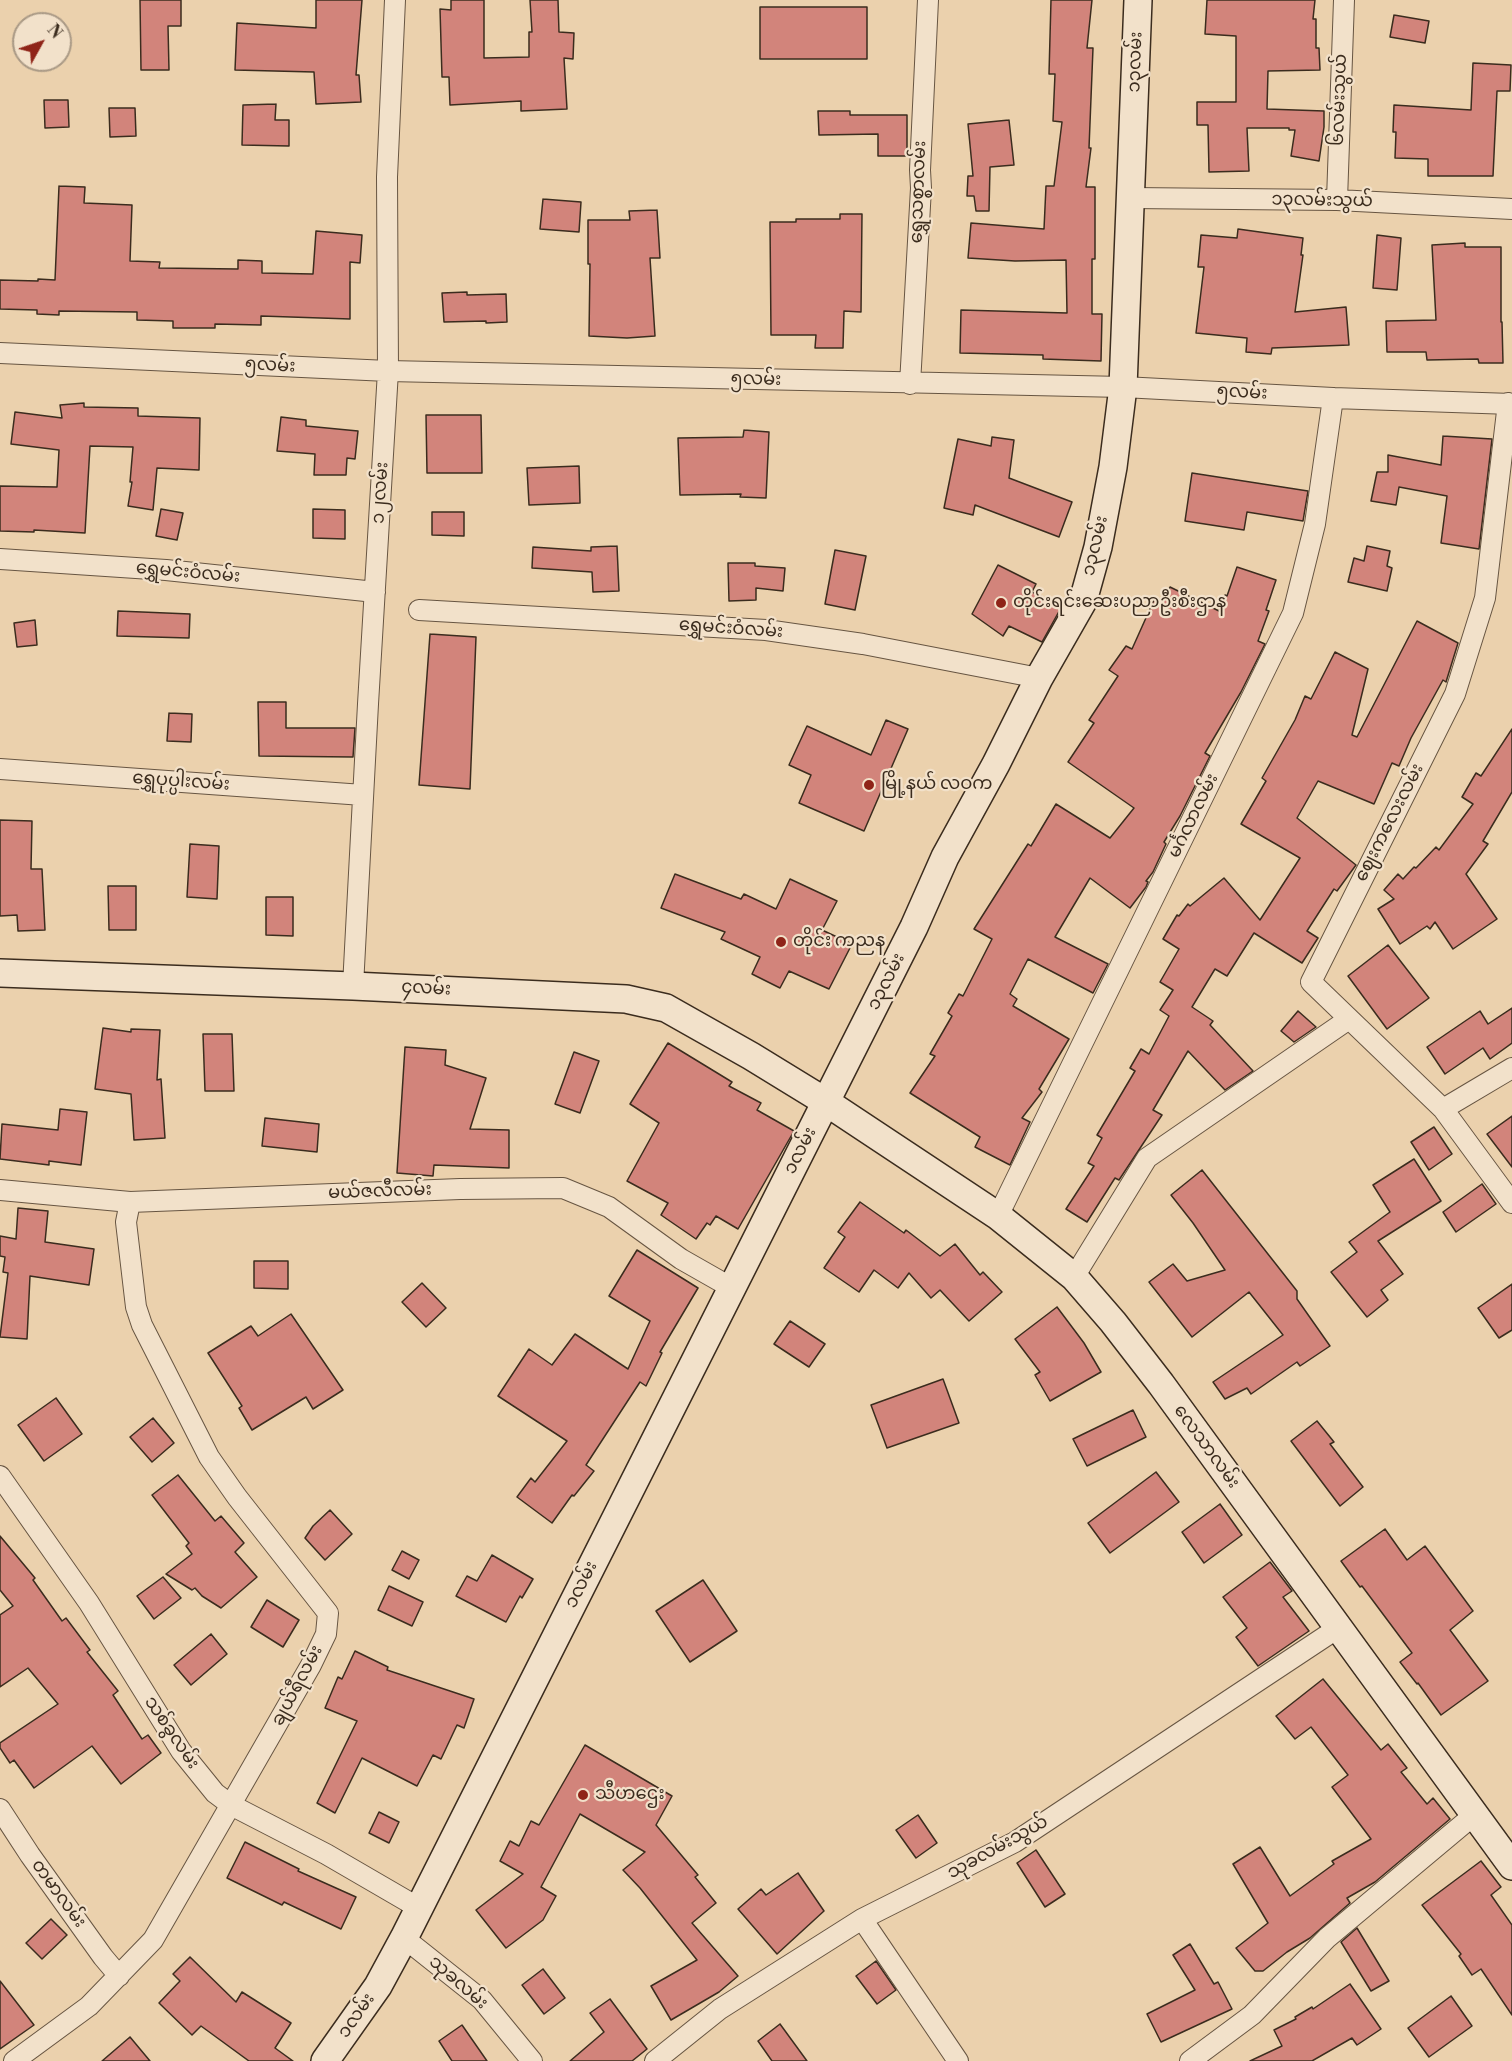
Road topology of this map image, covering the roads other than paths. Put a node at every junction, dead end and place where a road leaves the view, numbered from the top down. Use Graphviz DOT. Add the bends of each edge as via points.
graph roads {
  1 [pos="395,0"];
  2 [pos="928,0"];
  3 [pos="1138,0"];
  4 [pos="1344,0"];
  5 [pos="1131,198"];
  6 [pos="1337,200"];
  7 [pos="1512,209"];
  8 [pos="0,353"];
  9 [pos="388,371"];
  10 [pos="910,384"];
  11 [pos="1123,387"];
  12 [pos="1333,398"];
  13 [pos="1510,403"];
  14 [pos="0,560"];
  15 [pos="375,592"];
  16 [pos="419,610"];
  17 [pos="1039,678"];
  18 [pos="0,769"];
  19 [pos="363,795"];
  20 [pos="0,972"];
  21 [pos="353,986"];
  22 [pos="1349,1019"];
  23 [pos="1512,1068"];
  24 [pos="826,1102"];
  25 [pos="1443,1108"];
  26 [pos="0,1190"];
  27 [pos="130,1202"];
  28 [pos="1512,1203"];
  29 [pos="998,1216"];
  30 [pos="1074,1277"];
  31 [pos="732,1288"];
  32 [pos="0,1476"];
  33 [pos="1338,1628"];
  34 [pos="231,1806"];
  35 [pos="0,1809"];
  36 [pos="1474,1815"];
  37 [pos="1512,1866"];
  38 [pos="419,1908"];
  39 [pos="862,1919"];
  40 [pos="404,1938"];
  41 [pos="119,1976"];
  42 [pos="14,2061"];
  43 [pos="325,2061"];
  44 [pos="532,2061"];
  45 [pos="655,2061"];
  46 [pos="958,2061"];
  47 [pos="1190,2061"];
  1 -- 9 [label="street, ၁၂လမ်း" via="387,177"];
  2 -- 10 [label="street, ရွှေသစ္စာလမ်း"];
  3 -- 5 [label="street, ၁၃လမ်း"];
  4 -- 6 [label="street, ၆လမ်းသွယ်"];
  5 -- 6 [label="street, ၁၃လမ်းသွယ်"];
  5 -- 11 [label="street, ၁၃လမ်း"];
  6 -- 7 [label="street, ၁၃လမ်းသွယ်"];
  8 -- 9 [label="street, ၅လမ်း"];
  9 -- 10 [label="street, ၅လမ်း"];
  9 -- 15 [label="street, ၁၂လမ်း"];
  10 -- 11 [label="street, ၅လမ်း"];
  11 -- 12 [label="street, ၅လမ်း"];
  11 -- 17 [label="street, ၁၃လမ်း" via="1098,547 1083,601"];
  12 -- 13 [label="street, ၅လမ်း"];
  12 -- 29 [label="street, မင်္ဂလာလမ်း" via="1315,524 1293,613"];
  13 -- 22 [label="street, ဈေးကလေးလမ်း" via="1485,598 1455,694 1311,982"];
  14 -- 15 [label="street, ရွှေမင်းဝံလမ်း" via="166,570"];
  15 -- 19 [label="street, ၁၂လမ်း"];
  16 -- 17 [label="street, ရွှေမင်းဝံလမ်း" via="766,630 863,644"];
  17 -- 24 [label="street, ၁၃လမ်း" via="945,857"];
  18 -- 19 [label="street, ရွှေပုပ္ပါးလမ်း"];
  19 -- 21 [label="street, ၁၂လမ်း"];
  20 -- 21 [label="street, ၄လမ်း"];
  21 -- 24 [label="street, ၄လမ်း" via="626,999 666,1008"];
  22 -- 25 [label="street, ဈေးကလေးလမ်း"];
  22 -- 30 [label="street" via="1148,1158"];
  23 -- 25 [label="street"];
  24 -- 29 [label="street, လေသာလမ်း"];
  24 -- 31 [label="street, ၁လမ်း"];
  25 -- 28 [label="street, ဈေးကလေးလမ်း"];
  26 -- 27 [label="street, မယ်ဇလီလမ်း"];
  27 -- 31 [label="street, မယ်ဇလီလမ်း" via="460,1188 563,1188 609,1207 681,1259"];
  27 -- 34 [label="street, ချယ်ရီလမ်း" via="126,1222 136,1307 142,1325 209,1457 328,1613 326,1634 311,1665"];
  29 -- 30 [label="street, လေသာလမ်း"];
  30 -- 33 [label="street, လေသာလမ်း" via="1161,1384"];
  31 -- 38 [label="street, ၁လမ်း"];
  32 -- 34 [label="street, သစ်ခွလမ်း" via="88,1603 181,1751 215,1793"];
  33 -- 36 [label="street, လေသာလမ်း"];
  33 -- 39 [label="street, သုခလမ်းသွယ်" via="1015,1842"];
  34 -- 38 [label="street, သစ်ခွလမ်း" via="326,1854"];
  34 -- 41 [label="street, ချယ်ရီလမ်း" via="153,1940"];
  35 -- 41 [label="street, တမာလမ်း"];
  36 -- 37 [label="street, လေသာလမ်း"];
  36 -- 47 [label="street" via="1327,1938 1252,2015"];
  38 -- 40 [label="street, ၁လမ်း"];
  39 -- 45 [label="street, သုခလမ်းသွယ်" via="720,2010"];
  39 -- 46 [label="street"];
  40 -- 43 [label="street, ၁လမ်း" via="378,1986"];
  40 -- 44 [label="street, သုခလမ်း" via="482,2000"];
  41 -- 42 [label="street, ချယ်ရီလမ်း" via="89,2006"];
}
